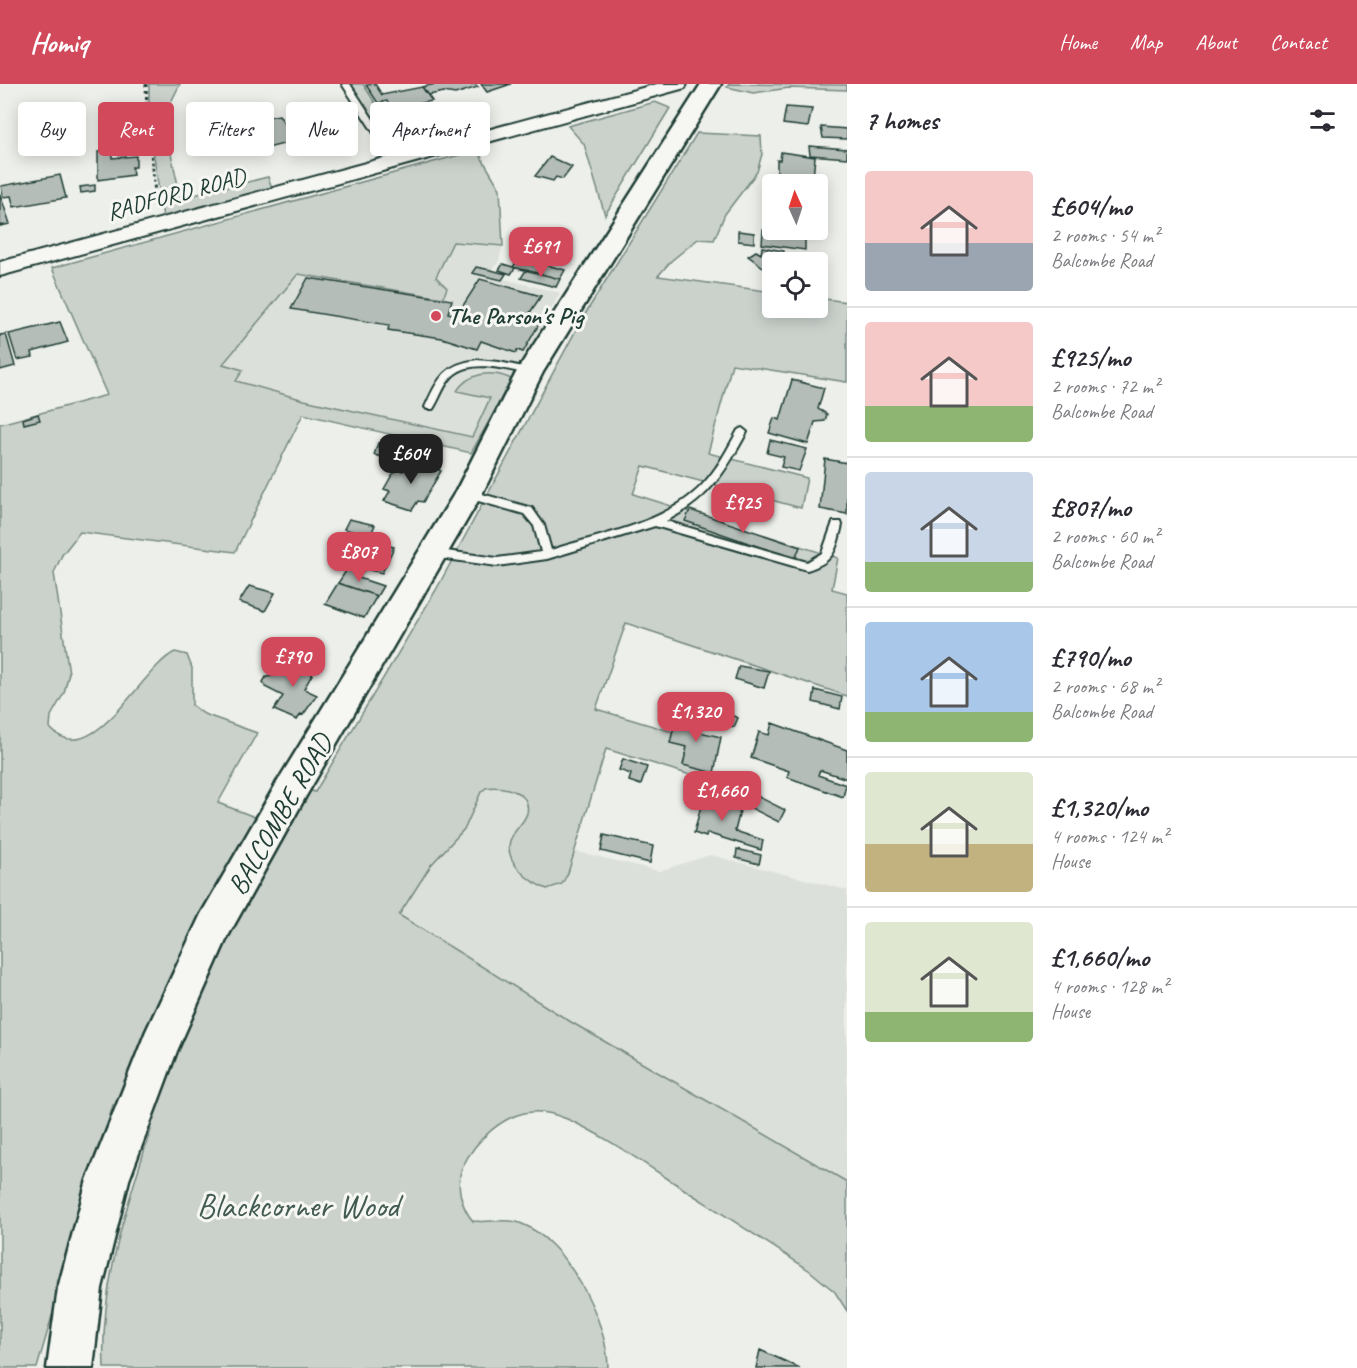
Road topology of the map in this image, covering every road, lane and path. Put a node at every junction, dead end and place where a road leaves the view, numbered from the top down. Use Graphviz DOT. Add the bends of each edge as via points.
graph roads {
  1 [pos="146,84"];
  2 [pos="346,84"];
  3 [pos="656,89"];
  4 [pos="694,92"];
  5 [pos="397,162"];
  6 [pos="159,225"];
  7 [pos="0,269"];
  8 [pos="530,371"];
  9 [pos="430,407"];
  10 [pos="742,432"];
  11 [pos="468,494"];
  12 [pos="655,522"];
  13 [pos="837,525"];
  14 [pos="432,553"];
  15 [pos="547,555"];
  16 [pos="70,1368"];
  1 -- 6 [label="path" via="148,142"];
  2 -- 5 [label="lane"];
  3 -- 4 [label="street, RADFORD ROAD"];
  3 -- 4 [label="street"];
  3 -- 5 [label="street, RADFORD ROAD"];
  4 -- 8 [label="main road, BALCOMBE ROAD"];
  5 -- 6 [label="street, RADFORD ROAD"];
  6 -- 7 [label="street, RADFORD ROAD"];
  8 -- 9 [label="lane" via="481,363 459,367 445,378"];
  8 -- 11 [label="main road, BALCOMBE ROAD"];
  10 -- 12 [label="lane" via="711,486"];
  11 -- 14 [label="main road, BALCOMBE ROAD"];
  11 -- 15 [label="lane" via="528,511 539,525"];
  12 -- 13 [label="lane" via="807,566 828,556"];
  12 -- 15 [label="lane"];
  14 -- 15 [label="lane" via="497,562"];
  14 -- 16 [label="main road, BALCOMBE ROAD" via="214,926 182,994 108,1180 80,1288"];
}
